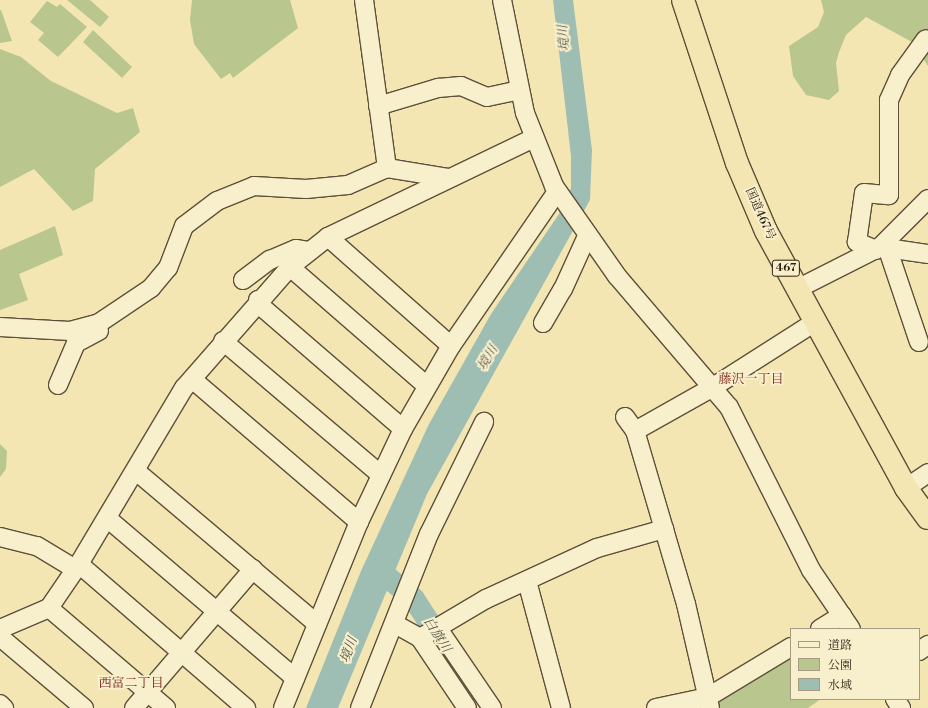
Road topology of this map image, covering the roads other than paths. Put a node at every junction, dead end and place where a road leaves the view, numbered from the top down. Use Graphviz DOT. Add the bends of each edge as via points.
graph roads {
  1 [pos="364,0"];
  2 [pos="502,0"];
  3 [pos="683,0"];
  4 [pos="926,39"];
  5 [pos="519,90"];
  6 [pos="378,106"];
  7 [pos="534,138"];
  8 [pos="387,168"];
  9 [pos="449,178"];
  10 [pos="560,197"];
  11 [pos="928,200"];
  12 [pos="586,231"];
  13 [pos="328,237"];
  14 [pos="881,249"];
  15 [pos="308,251"];
  16 [pos="928,254"];
  17 [pos="290,267"];
  18 [pos="243,280"];
  19 [pos="797,289"];
  20 [pos="258,300"];
  21 [pos="543,322"];
  22 [pos="815,322"];
  23 [pos="99,323"];
  24 [pos="0,327"];
  25 [pos="223,341"];
  26 [pos="919,342"];
  27 [pos="451,346"];
  28 [pos="192,379"];
  29 [pos="58,385"];
  30 [pos="427,386"];
  31 [pos="714,387"];
  32 [pos="484,422"];
  33 [pos="403,429"];
  34 [pos="136,471"];
  35 [pos="928,473"];
  36 [pos="381,475"];
  37 [pos="906,488"];
  38 [pos="107,518"];
  39 [pos="928,518"];
  40 [pos="359,522"];
  41 [pos="664,529"];
  42 [pos="0,537"];
  43 [pos="77,567"];
  44 [pos="253,569"];
  45 [pos="527,581"];
  46 [pos="49,608"];
  47 [pos="217,611"];
  48 [pos="846,622"];
  49 [pos="317,624"];
  50 [pos="395,624"];
  51 [pos="437,627"];
  52 [pos="824,628"];
  53 [pos="0,629"];
  54 [pos="0,637"];
  55 [pos="420,638"];
  56 [pos="790,648"];
  57 [pos="182,652"];
  58 [pos="295,678"];
  59 [pos="147,692"];
  60 [pos="709,703"];
  61 [pos="0,704"];
  62 [pos="4,708"];
  63 [pos="84,708"];
  64 [pos="134,708"];
  65 [pos="166,708"];
  66 [pos="246,708"];
  67 [pos="283,708"];
  68 [pos="360,708"];
  69 [pos="467,708"];
  70 [pos="492,708"];
  71 [pos="561,708"];
  72 [pos="656,708"];
  1 -- 6 [label="street"];
  2 -- 5 [label="street"];
  3 -- 19 [label="highway, 国道467号 / 467" via="737,163 766,231"];
  4 -- 14 [label="street" via="900,75 889,100 889,195 864,194 857,242"];
  5 -- 6 [label="street" via="487,97 461,86 438,88"];
  5 -- 7 [label="street"];
  6 -- 8 [label="street"];
  7 -- 9 [label="street"];
  7 -- 10 [label="street"];
  8 -- 9 [label="street"];
  8 -- 23 [label="street" via="348,185 306,189 254,186 217,201 184,226 168,268 151,288"];
  9 -- 13 [label="street"];
  10 -- 12 [label="street"];
  10 -- 27 [label="street"];
  11 -- 14 [label="street"];
  12 -- 21 [label="street" via="563,290"];
  12 -- 31 [label="street" via="617,276"];
  13 -- 15 [label="street"];
  13 -- 27 [label="street"];
  14 -- 16 [label="street"];
  14 -- 19 [label="street"];
  14 -- 26 [label="street"];
  15 -- 17 [label="street"];
  15 -- 18 [label="street" via="296,249 270,260"];
  17 -- 20 [label="street"];
  17 -- 30 [label="street"];
  19 -- 22 [label="highway, 国道467号 / 467"];
  20 -- 25 [label="street"];
  20 -- 33 [label="street" via="263,308"];
  22 -- 31 [label="street"];
  22 -- 37 [label="highway, 国道467号 / 467"];
  23 -- 24 [label="street" via="70,331"];
  23 -- 29 [label="street" via="99,331 76,343"];
  25 -- 28 [label="street"];
  25 -- 36 [label="street"];
  27 -- 30 [label="street"];
  28 -- 34 [label="street"];
  28 -- 40 [label="street"];
  30 -- 33 [label="street"];
  31 -- 41 [label="street" via="630,424"];
  31 -- 48 [label="street" via="736,420 811,570"];
  32 -- 50 [label="street" via="451,484 408,582"];
  33 -- 36 [label="street"];
  34 -- 38 [label="street"];
  34 -- 44 [label="street"];
  35 -- 37 [label="street"];
  36 -- 40 [label="street"];
  37 -- 39 [label="highway, 国道467号 / 467"];
  38 -- 43 [label="street"];
  38 -- 47 [label="street"];
  40 -- 49 [label="street"];
  41 -- 45 [label="street" via="597,548"];
  41 -- 60 [label="street"];
  42 -- 43 [label="street" via="37,546"];
  43 -- 46 [label="street"];
  43 -- 57 [label="street"];
  44 -- 47 [label="street"];
  44 -- 49 [label="street"];
  45 -- 51 [label="street" via="486,599"];
  45 -- 71 [label="street"];
  46 -- 53 [label="street"];
  46 -- 59 [label="street"];
  47 -- 57 [label="street"];
  47 -- 58 [label="street"];
  48 -- 52 [label="street"];
  49 -- 58 [label="street"];
  50 -- 55 [label="street"];
  50 -- 68 [label="street"];
  51 -- 55 [label="street"];
  51 -- 70 [label="street"];
  54 -- 63 [label="street"];
  55 -- 69 [label="street"];
  56 -- 60 [label="street"];
  57 -- 59 [label="street"];
  57 -- 66 [label="street"];
  58 -- 67 [label="street"];
  59 -- 64 [label="street"];
  59 -- 65 [label="street"];
  60 -- 72 [label="street"];
  61 -- 62 [label="street"];
}
